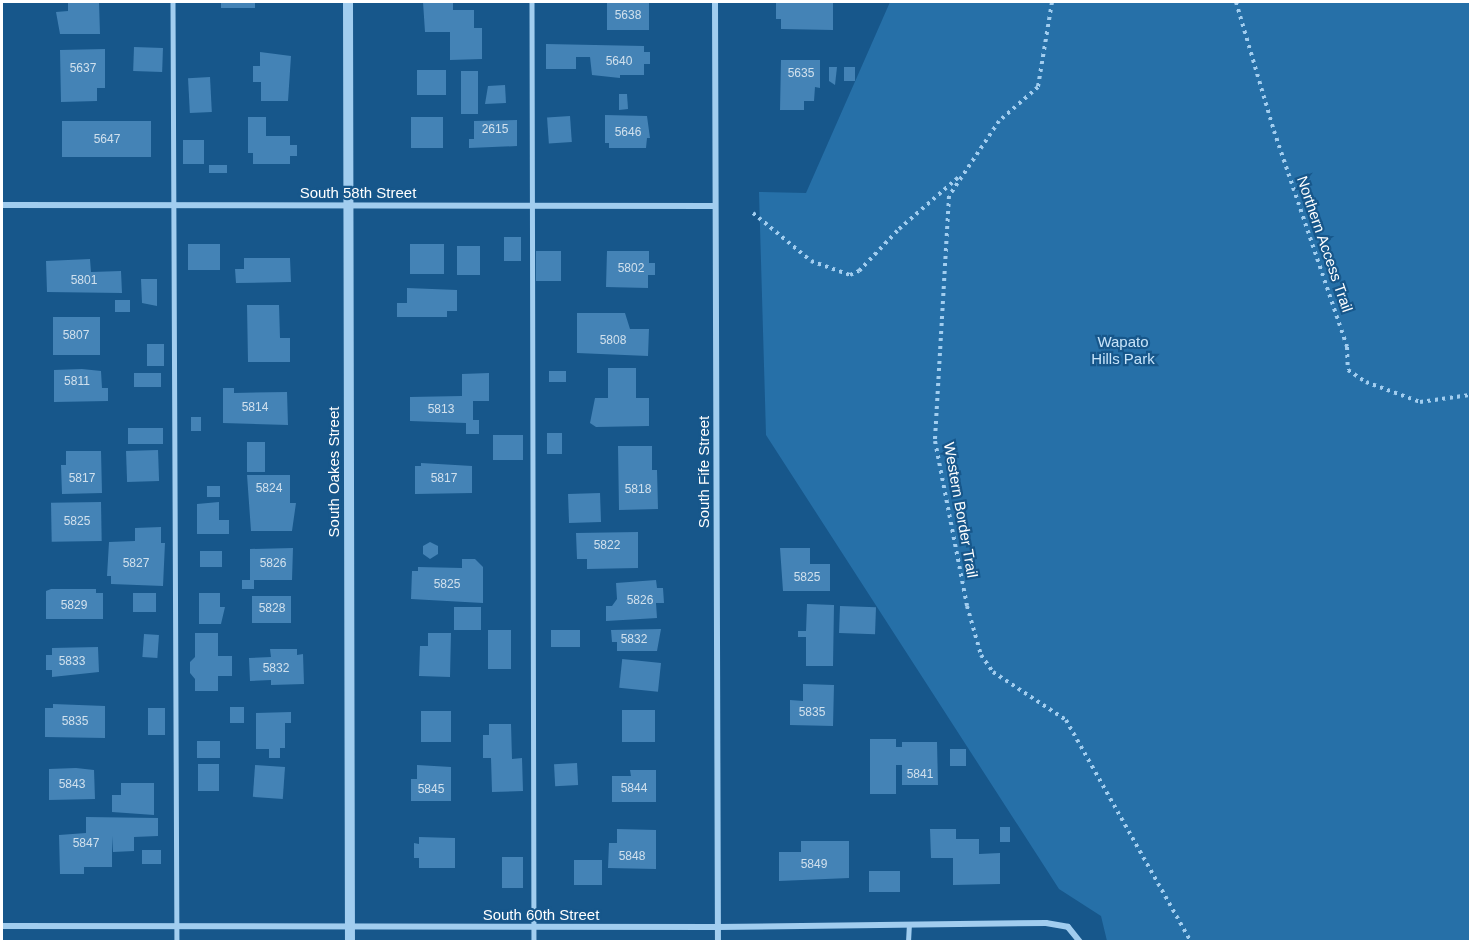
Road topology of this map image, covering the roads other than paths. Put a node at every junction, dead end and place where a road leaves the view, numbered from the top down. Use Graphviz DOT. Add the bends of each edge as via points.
graph roads {
  1 [pos="173,2"];
  2 [pos="348,2"];
  3 [pos="532,2"];
  4 [pos="714,2"];
  5 [pos="2,205"];
  6 [pos="173,205"];
  7 [pos="348,205"];
  8 [pos="531,206"];
  9 [pos="715,206"];
  10 [pos="909,925"];
  11 [pos="2,926"];
  12 [pos="177,926"];
  13 [pos="350,926"];
  14 [pos="534,927"];
  15 [pos="718,927"];
  16 [pos="177,942"];
  17 [pos="350,942"];
  18 [pos="534,942"];
  19 [pos="718,942"];
  20 [pos="908,942"];
  21 [pos="1080,942"];
  1 -- 6 [label="lane"];
  2 -- 7 [label="street, South Oakes Street"];
  3 -- 8 [label="lane"];
  4 -- 9 [label="street, South Fife Street"];
  5 -- 6 [label="street, South 58th Street"];
  6 -- 7 [label="street, South 58th Street"];
  6 -- 12 [label="lane"];
  7 -- 8 [label="street, South 58th Street"];
  7 -- 13 [label="street, South Oakes Street"];
  8 -- 9 [label="street, South 58th Street"];
  8 -- 14 [label="lane"];
  9 -- 15 [label="street, South Fife Street"];
  10 -- 15 [label="street, South 60th Street"];
  10 -- 20 [label="lane"];
  10 -- 21 [label="street, South 60th Street" via="1058,923 1076,934"];
  11 -- 12 [label="street, South 60th Street"];
  12 -- 13 [label="street, South 60th Street"];
  12 -- 16 [label="lane"];
  13 -- 14 [label="street, South 60th Street"];
  13 -- 17 [label="street, South Oakes Street"];
  14 -- 15 [label="street, South 60th Street"];
  14 -- 18 [label="lane"];
  15 -- 19 [label="street, South Fife Street"];
}
